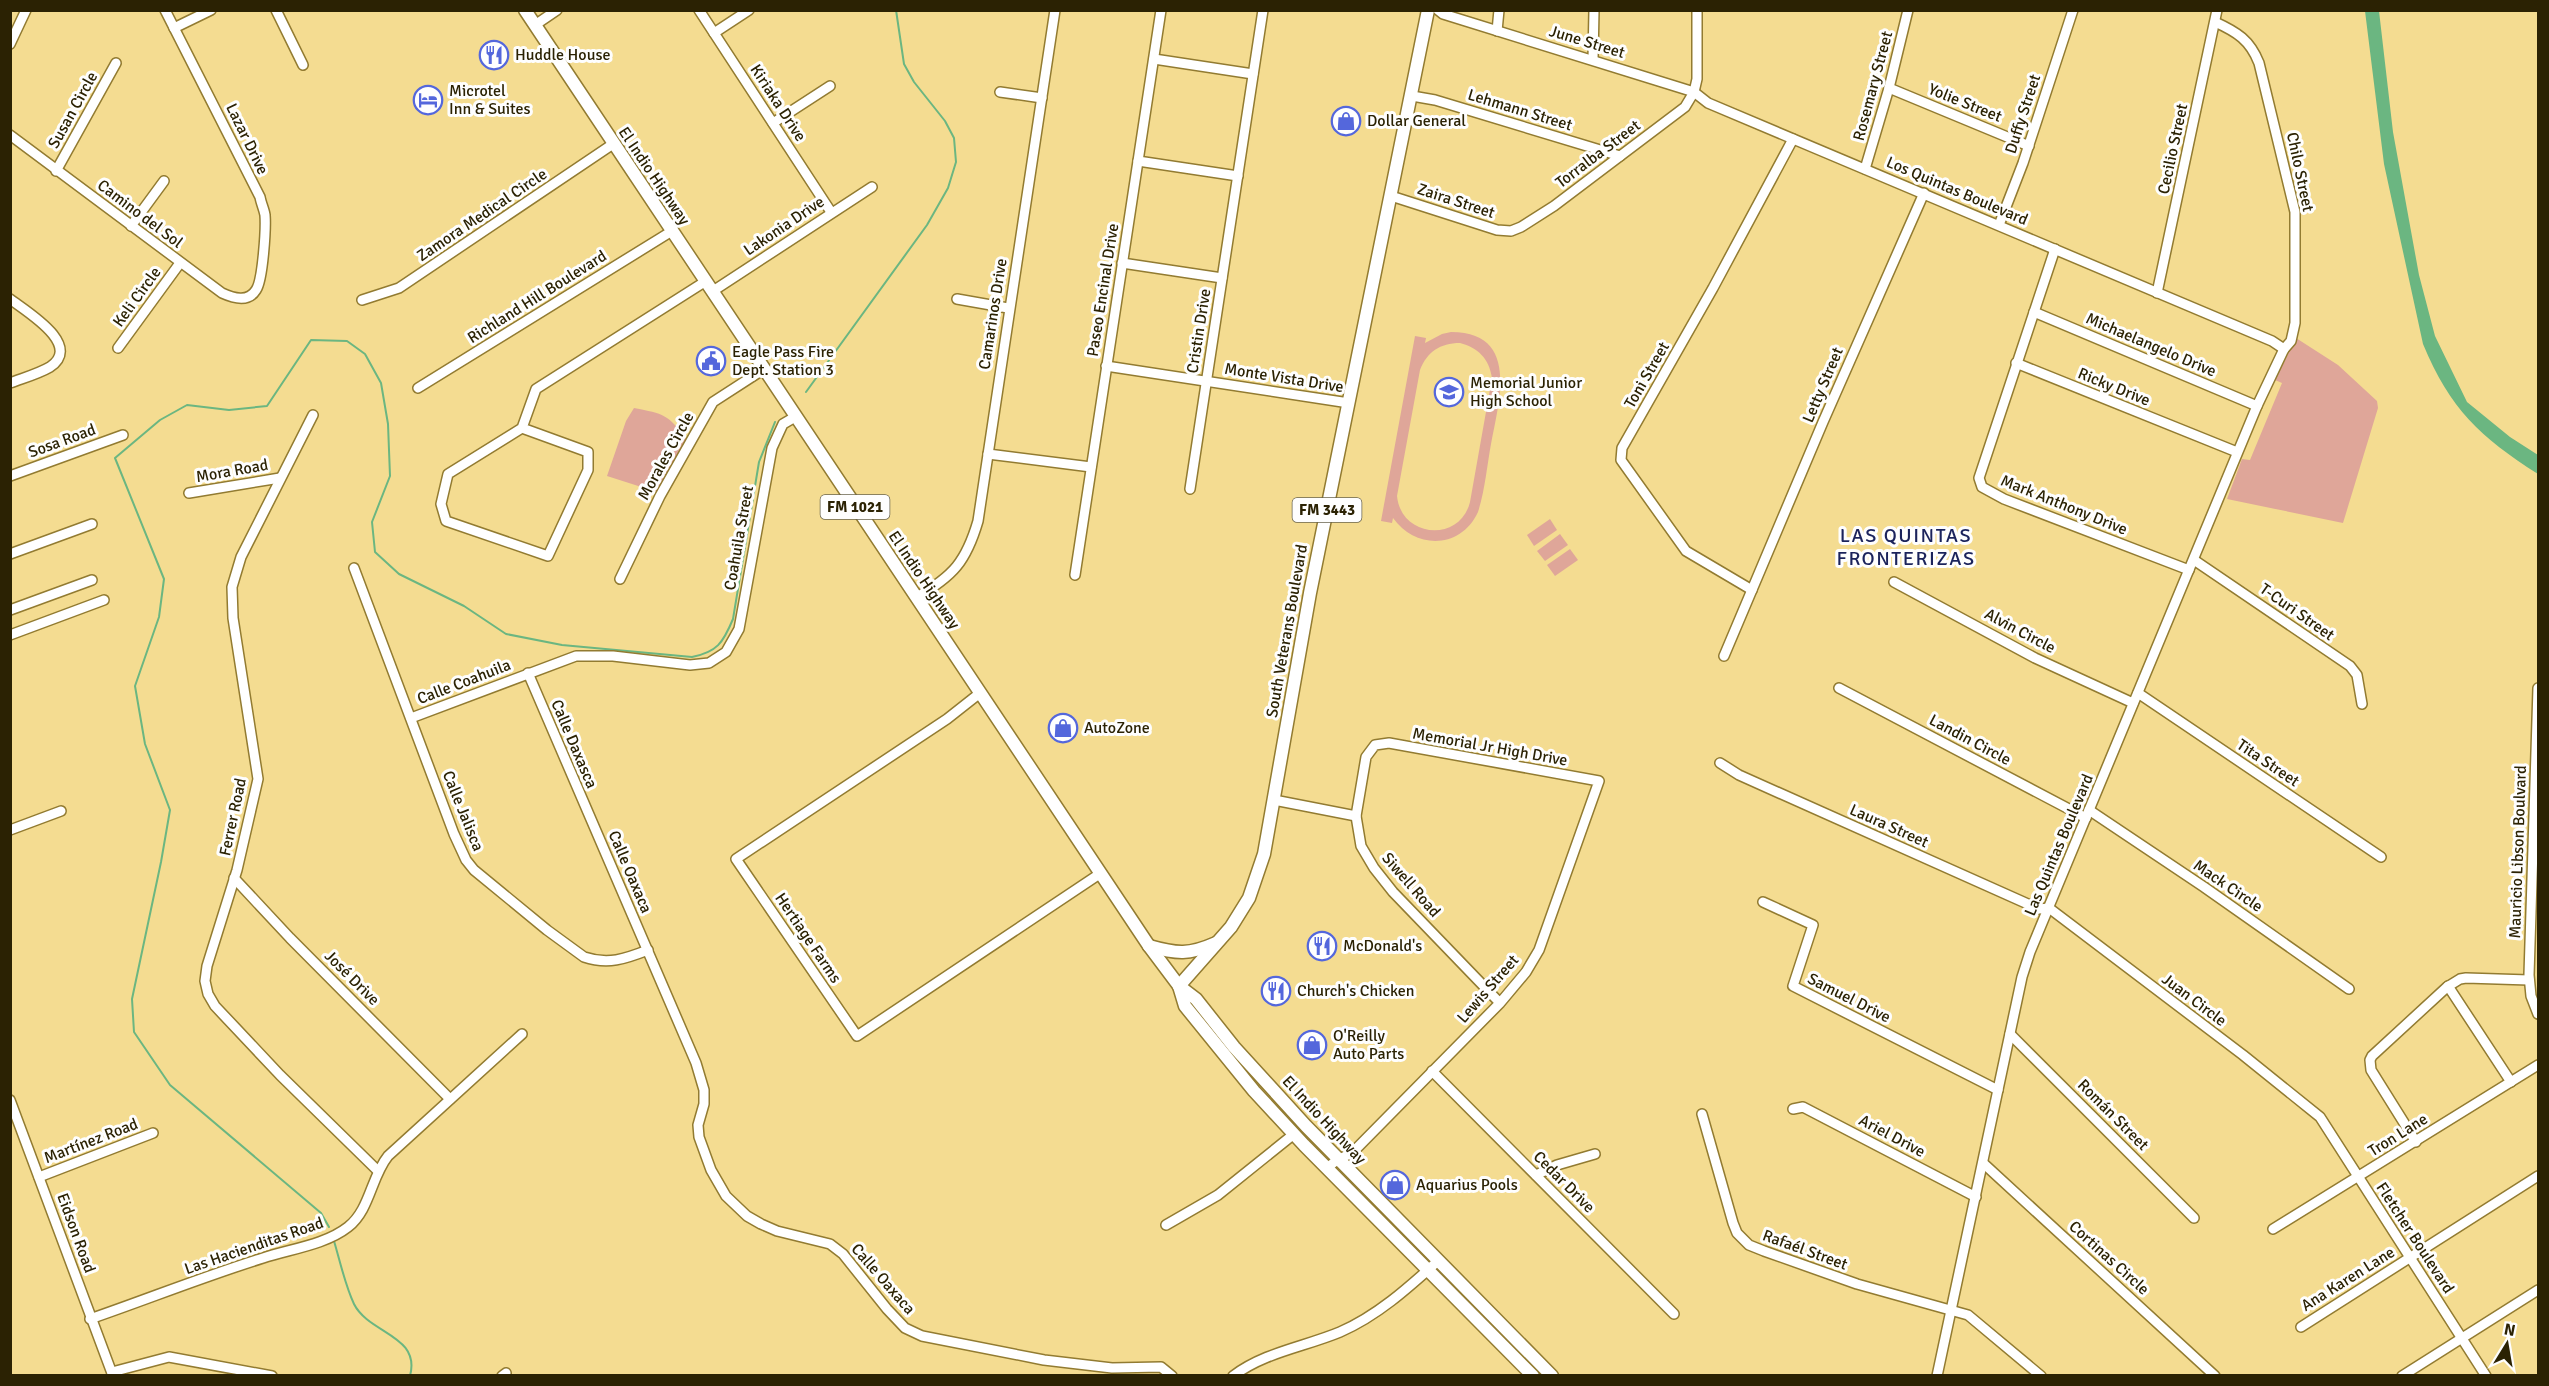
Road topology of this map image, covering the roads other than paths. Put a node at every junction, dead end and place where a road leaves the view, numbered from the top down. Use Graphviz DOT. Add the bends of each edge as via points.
graph roads {
  1 [pos="26,10"];
  2 [pos="165,10"];
  3 [pos="211,10"];
  4 [pos="276,10"];
  5 [pos="525,10"];
  6 [pos="557,10"];
  7 [pos="699,10"];
  8 [pos="749,10"];
  9 [pos="1055,10"];
  10 [pos="1161,10"];
  11 [pos="1263,10"];
  12 [pos="1428,10"];
  13 [pos="1438,10"];
  14 [pos="1499,10"];
  15 [pos="1594,10"];
  16 [pos="1697,10"];
  17 [pos="1908,10"];
  18 [pos="2217,10"];
  19 [pos="2070,11"];
  20 [pos="2215,22"];
  21 [pos="535,25"];
  22 [pos="174,28"];
  23 [pos="1497,31"];
  24 [pos="714,33"];
  25 [pos="10,44"];
  26 [pos="1154,59"];
  27 [pos="1593,59"];
  28 [pos="116,63"];
  29 [pos="303,65"];
  30 [pos="1253,74"];
  31 [pos="830,86"];
  32 [pos="1889,88"];
  33 [pos="1000,92"];
  34 [pos="1694,92"];
  35 [pos="1412,96"];
  36 [pos="1042,98"];
  37 [pos="773,123"];
  38 [pos="10,135"];
  39 [pos="1793,139"];
  40 [pos="613,144"];
  41 [pos="2029,146"];
  42 [pos="1620,156"];
  43 [pos="1138,161"];
  44 [pos="1865,169"];
  45 [pos="56,171"];
  46 [pos="1238,176"];
  47 [pos="164,181"];
  48 [pos="872,187"];
  49 [pos="1924,194"];
  50 [pos="1391,196"];
  51 [pos="831,212"];
  52 [pos="1998,225"];
  53 [pos="131,226"];
  54 [pos="672,231"];
  55 [pos="1511,231"];
  56 [pos="2055,249"];
  57 [pos="180,263"];
  58 [pos="1122,263"];
  59 [pos="1222,278"];
  60 [pos="709,286"];
  61 [pos="257,290"];
  62 [pos="2157,293"];
  63 [pos="10,299"];
  64 [pos="957,299"];
  65 [pos="362,300"];
  66 [pos="1008,308"];
  67 [pos="2034,312"];
  68 [pos="118,348"];
  69 [pos="2284,350"];
  70 [pos="2016,363"];
  71 [pos="1106,366"];
  72 [pos="764,369"];
  73 [pos="1206,381"];
  74 [pos="10,383"];
  75 [pos="418,388"];
  76 [pos="1349,403"];
  77 [pos="2257,406"];
  78 [pos="313,415"];
  79 [pos="795,417"];
  80 [pos="522,428"];
  81 [pos="123,435"];
  82 [pos="2237,453"];
  83 [pos="988,454"];
  84 [pos="1091,467"];
  85 [pos="10,476"];
  86 [pos="280,478"];
  87 [pos="1190,489"];
  88 [pos="189,493"];
  89 [pos="92,524"];
  90 [pos="10,554"];
  91 [pos="2194,560"];
  92 [pos="354,568"];
  93 [pos="2189,570"];
  94 [pos="1075,575"];
  95 [pos="620,579"];
  96 [pos="92,580"];
  97 [pos="1894,582"];
  98 [pos="1752,590"];
  99 [pos="917,597"];
  100 [pos="104,600"];
  101 [pos="10,610"];
  102 [pos="10,635"];
  103 [pos="1724,656"];
  104 [pos="709,663"];
  105 [pos="528,674"];
  106 [pos="1839,688"];
  107 [pos="2538,688"];
  108 [pos="980,693"];
  109 [pos="2138,693"];
  110 [pos="2133,703"];
  111 [pos="2362,704"];
  112 [pos="411,718"];
  113 [pos="1365,763"];
  114 [pos="1720,763"];
  115 [pos="1599,781"];
  116 [pos="1274,800"];
  117 [pos="61,811"];
  118 [pos="2088,814"];
  119 [pos="1356,816"];
  120 [pos="594,825"];
  121 [pos="10,830"];
  122 [pos="2536,844"];
  123 [pos="2381,857"];
  124 [pos="1101,873"];
  125 [pos="234,878"];
  126 [pos="1763,902"];
  127 [pos="2049,908"];
  128 [pos="1220,942"];
  129 [pos="1149,946"];
  130 [pos="648,950"];
  131 [pos="2529,980"];
  132 [pos="1179,986"];
  133 [pos="2448,986"];
  134 [pos="2349,989"];
  135 [pos="1500,1003"];
  136 [pos="2538,1014"];
  137 [pos="522,1034"];
  138 [pos="2010,1034"];
  139 [pos="2538,1065"];
  140 [pos="1432,1071"];
  141 [pos="2511,1082"];
  142 [pos="1998,1090"];
  143 [pos="450,1099"];
  144 [pos="10,1100"];
  145 [pos="1793,1109"];
  146 [pos="1702,1114"];
  147 [pos="2320,1117"];
  148 [pos="153,1133"];
  149 [pos="1294,1134"];
  150 [pos="2416,1142"];
  151 [pos="1595,1154"];
  152 [pos="1338,1160"];
  153 [pos="1983,1163"];
  154 [pos="1327,1168"];
  155 [pos="378,1171"];
  156 [pos="1536,1175"];
  157 [pos="2538,1176"];
  158 [pos="39,1177"];
  159 [pos="2358,1178"];
  160 [pos="1976,1197"];
  161 [pos="2194,1218"];
  162 [pos="1166,1225"];
  163 [pos="2273,1229"];
  164 [pos="2411,1257"];
  165 [pos="1438,1261"];
  166 [pos="1428,1270"];
  167 [pos="2538,1290"];
  168 [pos="1952,1311"];
  169 [pos="1674,1314"];
  170 [pos="90,1319"];
  171 [pos="2301,1327"];
  172 [pos="2462,1338"];
  173 [pos="112,1374"];
  174 [pos="272,1376"];
  175 [pos="1172,1376"];
  176 [pos="1233,1376"];
  177 [pos="1533,1376"];
  178 [pos="1552,1376"];
  179 [pos="1937,1376"];
  180 [pos="2040,1376"];
  181 [pos="2215,1376"];
  182 [pos="2402,1376"];
  183 [pos="2486,1376"];
  1 -- 25 [label="street"];
  2 -- 22 [label="street, Lazar Drive"];
  3 -- 22 [label="street"];
  4 -- 29 [label="street"];
  5 -- 21 [label="main road, El Indio Highway / FM 1021"];
  6 -- 21 [label="street"];
  7 -- 24 [label="street, Kiriaka Drive"];
  8 -- 24 [label="street"];
  9 -- 36 [label="street, Camarinos Drive"];
  10 -- 26 [label="street, Paseo Encinal Drive"];
  11 -- 30 [label="street, Cristin Drive"];
  12 -- 35 [label="main road, South Veterans Boulevard / FM 3443"];
  13 -- 23 [label="street, June Street"];
  14 -- 23 [label="street"];
  15 -- 27 [label="street"];
  16 -- 34 [label="street"];
  17 -- 32 [label="street, Rosemary Street"];
  18 -- 20 [label="street, Cecilio Street"];
  19 -- 41 [label="street, Duffy Street"];
  20 -- 62 [label="street, Cecilio Street"];
  20 -- 69 [label="street, Chilo Street" via="2234,30 2254,49 2292,198 2296,227 2295,323 2291,341"];
  21 -- 40 [label="main road, El Indio Highway / FM 1021"];
  22 -- 61 [label="street, Lazar Drive" via="260,197 265,216"];
  23 -- 27 [label="street, June Street"];
  24 -- 37 [label="street, Kiriaka Drive"];
  26 -- 30 [label="street"];
  26 -- 43 [label="street, Paseo Encinal Drive"];
  27 -- 34 [label="street, June Street"];
  28 -- 45 [label="street, Susan Circle"];
  30 -- 46 [label="street, Cristin Drive"];
  31 -- 37 [label="street"];
  32 -- 41 [label="street, Yolie Street"];
  32 -- 44 [label="street, Rosemary Street"];
  33 -- 36 [label="street"];
  34 -- 39 [label="street, Los Quintas Boulevard" via="1708,103"];
  34 -- 42 [label="street, Torralba Street" via="1685,107"];
  35 -- 42 [label="street, Lehmann Street"];
  35 -- 50 [label="main road, South Veterans Boulevard / FM 3443"];
  36 -- 66 [label="street, Camarinos Drive"];
  37 -- 51 [label="street, Kiriaka Drive"];
  38 -- 45 [label="street, Camino del Sol"];
  39 -- 44 [label="street, Los Quintas Boulevard"];
  39 -- 98 [label="street, Toni Street" via="1622,448 1621,460 1686,551"];
  40 -- 54 [label="main road, El Indio Highway / FM 1021"];
  40 -- 65 [label="street, Zamora Medical Circle" via="399,288"];
  41 -- 52 [label="street, Duffy Street"];
  42 -- 55 [label="street, Torralba Street" via="1554,206"];
  43 -- 46 [label="street"];
  43 -- 58 [label="street, Paseo Encinal Drive"];
  44 -- 49 [label="street, Los Quintas Boulevard"];
  45 -- 53 [label="street, Camino del Sol"];
  46 -- 59 [label="street, Cristin Drive"];
  47 -- 53 [label="street"];
  48 -- 51 [label="street, Lakonia Drive"];
  49 -- 52 [label="street, Los Quintas Boulevard"];
  49 -- 98 [label="street, Letty Street"];
  50 -- 55 [label="street, Zaira Street" via="1470,223"];
  50 -- 76 [label="main road, South Veterans Boulevard / FM 3443"];
  51 -- 60 [label="street, Lakonia Drive"];
  52 -- 56 [label="street, Los Quintas Boulevard"];
  53 -- 57 [label="street, Camino del Sol"];
  54 -- 60 [label="main road, El Indio Highway / FM 1021"];
  54 -- 75 [label="street, Richland Hill Boulevard"];
  56 -- 62 [label="street, Los Quintas Boulevard"];
  56 -- 67 [label="street"];
  57 -- 61 [label="street, Camino del Sol" via="237,299"];
  57 -- 68 [label="street, Keli Circle"];
  58 -- 59 [label="street"];
  58 -- 71 [label="street, Paseo Encinal Drive"];
  59 -- 73 [label="street, Cristin Drive"];
  60 -- 72 [label="main road, El Indio Highway / FM 1021"];
  60 -- 80 [label="street, Lakonia Drive" via="536,389"];
  62 -- 69 [label="street, Los Quintas Boulevard" via="2272,341"];
  63 -- 74 [label="street" via="52,332 60,352 51,366"];
  64 -- 66 [label="street"];
  66 -- 83 [label="street, Camarinos Drive"];
  67 -- 70 [label="street"];
  67 -- 77 [label="street, Michaelangelo Drive"];
  69 -- 77 [label="street, Las Quintas Boulevard"];
  70 -- 82 [label="street, Ricky Drive"];
  70 -- 93 [label="street, Mark Anthony Drive" via="1979,478 1982,487"];
  71 -- 73 [label="street, Monte Vista Drive"];
  71 -- 84 [label="street, Paseo Encinal Drive"];
  72 -- 79 [label="main road, El Indio Highway / FM 1021"];
  72 -- 95 [label="street, Morales Circle" via="713,402 660,496"];
  73 -- 76 [label="street, Monte Vista Drive"];
  73 -- 87 [label="street, Cristin Drive"];
  76 -- 116 [label="main road, South Veterans Boulevard / FM 3443" via="1310,593"];
  77 -- 82 [label="street, Las Quintas Boulevard"];
  78 -- 86 [label="street, Ferrer Road"];
  79 -- 99 [label="main road, El Indio Highway / FM 1021"];
  79 -- 104 [label="street, Coahuila Street" via="783,424 772,448 739,629 726,652"];
  80 -- 80 [label="street" via="448,474 441,504 446,521 548,556 588,470 588,452"];
  81 -- 85 [label="street, Sosa Road"];
  82 -- 91 [label="street, Las Quintas Boulevard"];
  83 -- 84 [label="street"];
  83 -- 99 [label="street, Camarinos Drive" via="970,548 953,571"];
  84 -- 94 [label="street, Paseo Encinal Drive"];
  86 -- 88 [label="street, Mora Road"];
  86 -- 125 [label="street, Ferrer Road" via="241,557 232,587 233,618 258,779"];
  89 -- 90 [label="street"];
  91 -- 93 [label="street, Las Quintas Boulevard"];
  91 -- 111 [label="street, T-Curi Street" via="2350,666 2357,675"];
  92 -- 112 [label="street, Calle Jalisca"];
  93 -- 109 [label="street, Las Quintas Boulevard"];
  96 -- 101 [label="street"];
  97 -- 110 [label="street, Alvin Circle" via="2035,658"];
  98 -- 103 [label="street, Letty Street"];
  99 -- 108 [label="main road, El Indio Highway / FM 1021"];
  100 -- 102 [label="street"];
  104 -- 105 [label="street, Calle Coahuila" via="690,665 584,655"];
  105 -- 112 [label="street, Calle Coahuila"];
  105 -- 120 [label="street, Calle Daxasca"];
  106 -- 118 [label="street, Landin Circle"];
  107 -- 122 [label="street, Mauricio Libson Boulvard"];
  108 -- 124 [label="main road, El Indio Highway / FM 1021"];
  108 -- 124 [label="street, Hertiage Farms" via="736,859 857,1036"];
  109 -- 110 [label="street, Las Quintas Boulevard"];
  109 -- 123 [label="street, Tita Street"];
  110 -- 118 [label="street, Las Quintas Boulevard"];
  112 -- 130 [label="street, Calle Jalisca" via="459,847 474,870 584,957 610,962"];
  113 -- 115 [label="street, Memorial Jr High Drive" via="1376,745 1389,743"];
  113 -- 119 [label="street, Siwell Road"];
  114 -- 127 [label="street, Laura Street" via="2039,909"];
  115 -- 135 [label="street, Lewis Street" via="1539,950"];
  116 -- 119 [label="street"];
  116 -- 128 [label="main road, South Veterans Boulevard / FM 3443" via="1257,877 1249,898"];
  117 -- 121 [label="street"];
  118 -- 127 [label="street, Las Quintas Boulevard"];
  118 -- 134 [label="street, Mack Circle" via="2204,887"];
  119 -- 135 [label="street, Siwell Road" via="1361,846 1374,868"];
  120 -- 130 [label="street, Calle Oaxaca"];
  122 -- 131 [label="street, Mauricio Libson Boulvard"];
  124 -- 129 [label="main road, El Indio Highway / FM 1021"];
  125 -- 143 [label="street, José Drive"];
  125 -- 155 [label="street, Ferrer Road" via="207,966 208,994 251,1045"];
  126 -- 142 [label="street, Samuel Drive" via="1813,925 1793,986"];
  127 -- 138 [label="street, Las Quintas Boulevard" via="2026,964"];
  127 -- 147 [label="street, Juan Circle"];
  128 -- 129 [label="main road" via="1184,954"];
  128 -- 132 [label="main road, South Veterans Boulevard / FM 3443"];
  129 -- 132 [label="main road, El Indio Highway / FM 1021"];
  130 -- 175 [label="street, Calle Oaxaca" via="702,1081 704,1104 698,1125 706,1158 726,1196 747,1216 777,1231 830,1244 905,1328 922,1336 1059,1362 1120,1368 1161,1367"];
  131 -- 133 [label="street" via="2466,978"];
  131 -- 136 [label="street, Mauricio Libson Boulvard"];
  132 -- 149 [label="main road, El Indio Highway / FM 1021" via="1185,1006 1221,1053"];
  132 -- 152 [label="main road, El Indio Highway / FM 1021" via="1196,999 1234,1047"];
  133 -- 141 [label="street"];
  133 -- 150 [label="street" via="2370,1060 2375,1076"];
  135 -- 140 [label="street, Lewis Street"];
  137 -- 143 [label="street, Las Hacienditas Road"];
  138 -- 142 [label="street, Las Quintas Boulevard"];
  138 -- 161 [label="street, Román Street"];
  139 -- 141 [label="street, Tron Lane"];
  140 -- 152 [label="street, Lewis Street" via="1352,1153"];
  140 -- 156 [label="street, Cedar Drive"];
  141 -- 150 [label="street, Tron Lane"];
  142 -- 153 [label="street, Las Quintas Boulevard"];
  143 -- 155 [label="street, Las Hacienditas Road" via="388,1156"];
  144 -- 158 [label="street, Eidson Road"];
  145 -- 160 [label="street, Ariel Drive" via="1803,1107"];
  146 -- 168 [label="street, Rafaél Street" via="1733,1223 1749,1245 1848,1282"];
  147 -- 159 [label="street, Fletcher Boulevard"];
  148 -- 158 [label="street, Martínez Road"];
  149 -- 154 [label="main road, El Indio Highway / FM 1021"];
  149 -- 162 [label="street" via="1218,1195"];
  150 -- 159 [label="street, Tron Lane"];
  151 -- 156 [label="street"];
  152 -- 154 [label="street, Lewis Street"];
  152 -- 165 [label="main road, El Indio Highway / FM 1021"];
  153 -- 160 [label="street, Las Quintas Boulevard"];
  153 -- 181 [label="street, Cortinas Circle"];
  154 -- 166 [label="main road, El Indio Highway / FM 1021"];
  155 -- 170 [label="street, Las Hacienditas Road" via="357,1218 340,1232"];
  156 -- 169 [label="street, Cedar Drive"];
  157 -- 164 [label="street, Ana Karen Lane"];
  158 -- 170 [label="street, Eidson Road"];
  159 -- 163 [label="street, Tron Lane"];
  159 -- 164 [label="street, Fletcher Boulevard"];
  160 -- 168 [label="street, Las Quintas Boulevard"];
  164 -- 171 [label="street, Ana Karen Lane"];
  164 -- 172 [label="street, Fletcher Boulevard"];
  165 -- 166 [label="street"];
  165 -- 178 [label="main road, El Indio Highway / FM 1021"];
  166 -- 176 [label="street" via="1352,1326 1261,1359"];
  166 -- 177 [label="main road, El Indio Highway / FM 1021"];
  167 -- 172 [label="street"];
  168 -- 179 [label="street, Las Quintas Boulevard"];
  168 -- 180 [label="street, Rafaél Street" via="1968,1315"];
  170 -- 173 [label="street, Eidson Road"];
  172 -- 182 [label="street"];
  172 -- 183 [label="street, Fletcher Boulevard"];
  173 -- 174 [label="street" via="170,1357"];
}
